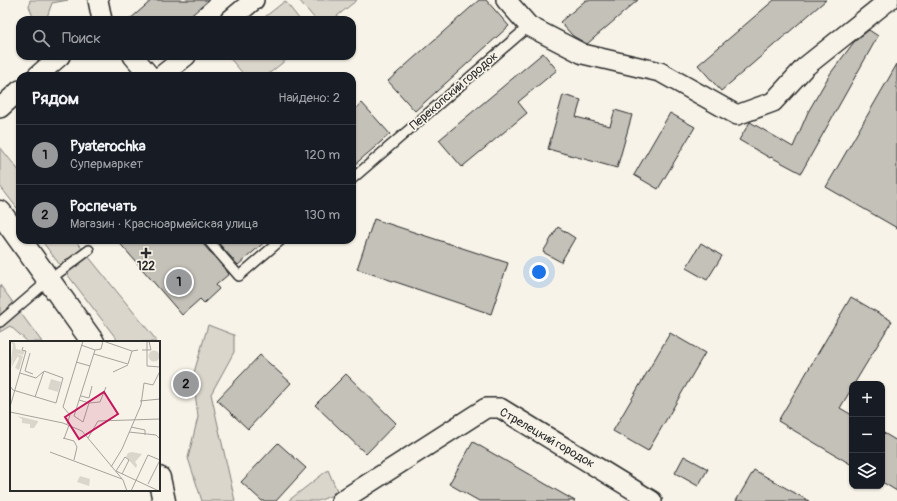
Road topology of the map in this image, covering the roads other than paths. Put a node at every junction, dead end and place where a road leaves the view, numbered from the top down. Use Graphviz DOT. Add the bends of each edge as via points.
graph roads {
  1 [pos="98,0"];
  2 [pos="254,0"];
  3 [pos="506,0"];
  4 [pos="889,0"];
  5 [pos="101,16"];
  6 [pos="235,16"];
  7 [pos="529,26"];
  8 [pos="55,60"];
  9 [pos="136,60"];
  10 [pos="181,60"];
  11 [pos="42,72"];
  12 [pos="147,72"];
  13 [pos="166,72"];
  14 [pos="16,94"];
  15 [pos="0,108"];
  16 [pos="356,176"];
  17 [pos="0,212"];
  18 [pos="16,234"];
  19 [pos="23,244"];
  20 [pos="211,244"];
  21 [pos="276,244"];
  22 [pos="89,250"];
  23 [pos="49,280"];
  24 [pos="0,322"];
  25 [pos="92,341"];
  26 [pos="160,483"];
  27 [pos="164,501"];
  28 [pos="341,501"];
  29 [pos="652,501"];
  1 -- 5 [label="street"];
  2 -- 6 [label="street"];
  3 -- 7 [label="street"];
  4 -- 7 [label="street" via="805,67 773,102 737,114 660,72 584,54"];
  7 -- 16 [label="lane, Перекопский городок"];
  8 -- 11 [label="street"];
  9 -- 12 [label="street"];
  10 -- 13 [label="street"];
  14 -- 15 [label="street"];
  17 -- 18 [label="street"];
  19 -- 23 [label="street"];
  20 -- 21 [label="lane" via="239,276"];
  22 -- 23 [label="lane"];
  23 -- 24 [label="lane"];
  23 -- 25 [label="street"];
  26 -- 27 [label="street"];
  28 -- 29 [label="street, Стрелецкий городок" via="486,408 500,408"];
}
